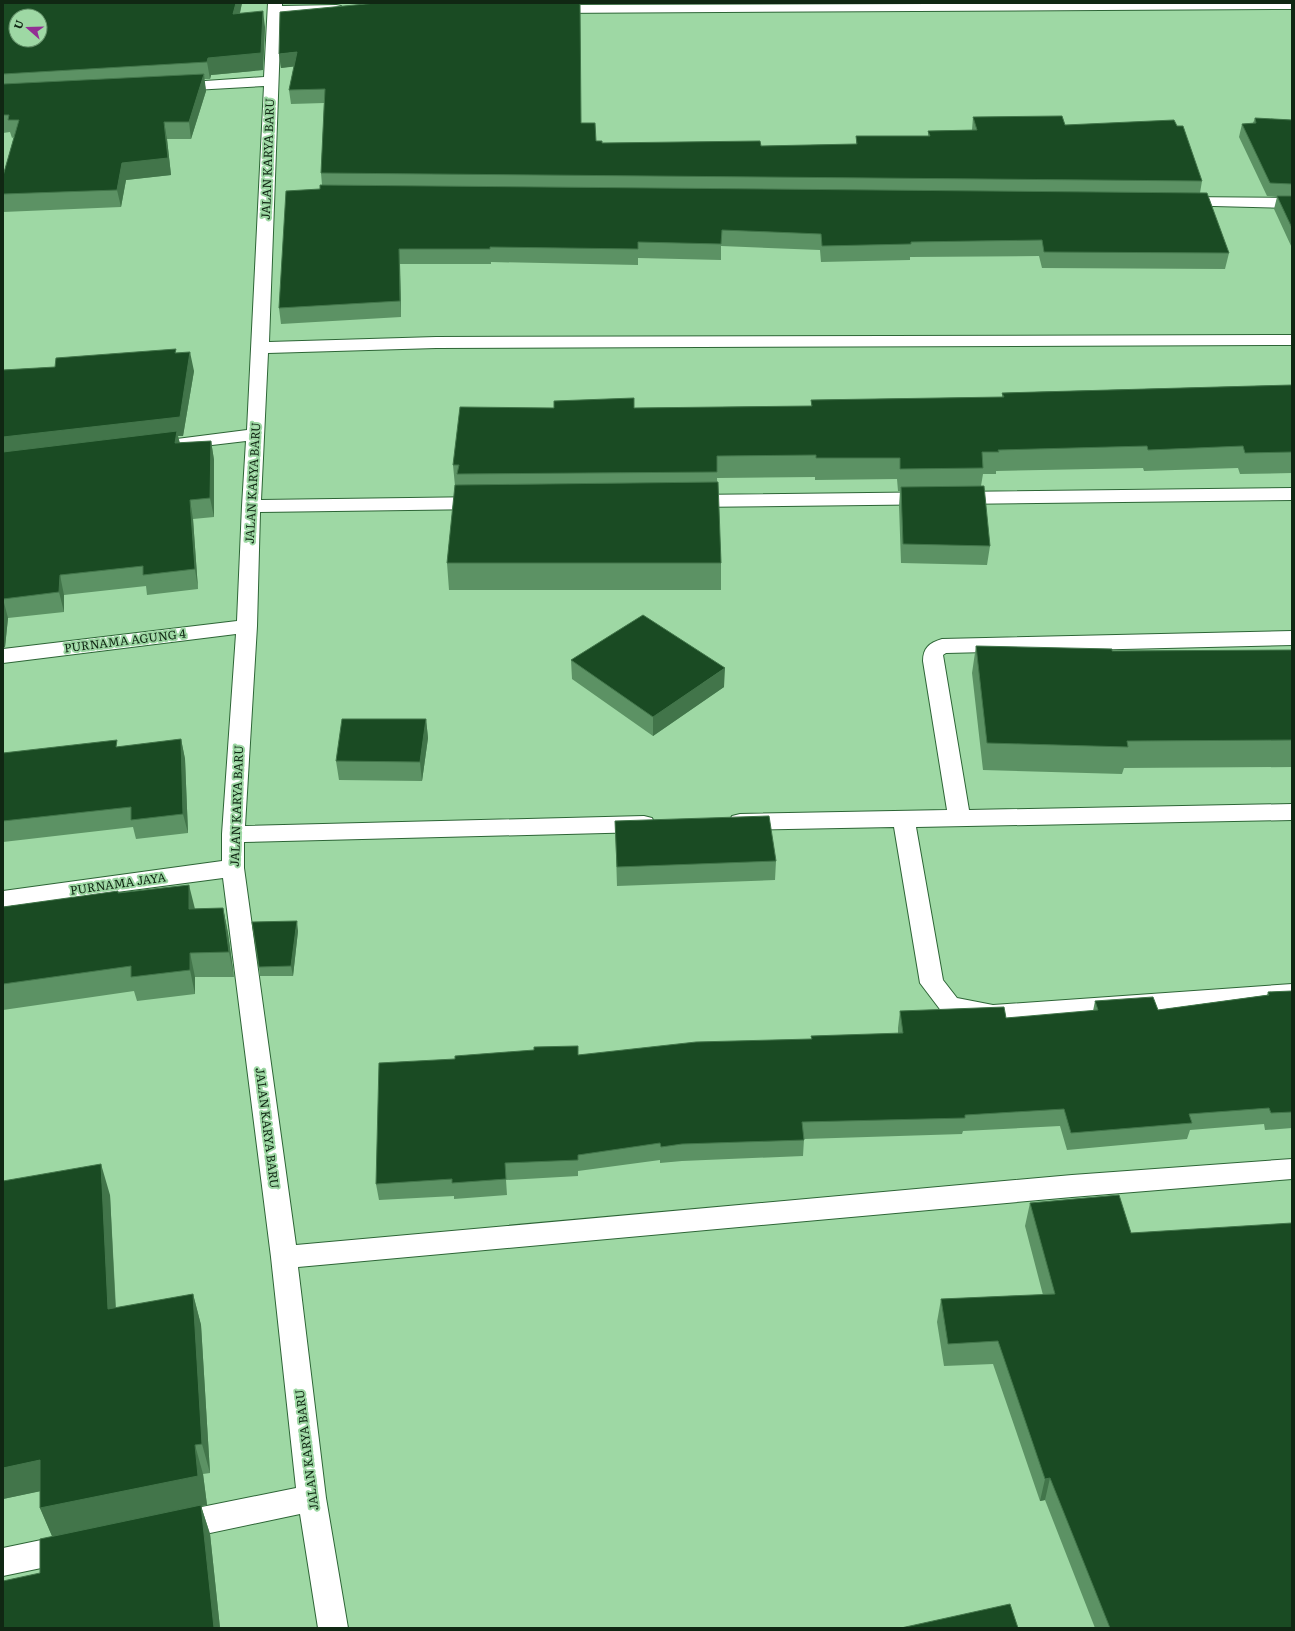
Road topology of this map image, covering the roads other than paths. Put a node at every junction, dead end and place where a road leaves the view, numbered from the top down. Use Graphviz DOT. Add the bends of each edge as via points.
graph roads {
  1 [pos="1292,5"];
  2 [pos="275,6"];
  3 [pos="351,9"];
  4 [pos="535,9"];
  5 [pos="271,81"];
  6 [pos="161,87"];
  7 [pos="1169,202"];
  8 [pos="1292,203"];
  9 [pos="1292,340"];
  10 [pos="260,348"];
  11 [pos="256,434"];
  12 [pos="146,448"];
  13 [pos="1292,494"];
  14 [pos="672,501"];
  15 [pos="497,503"];
  16 [pos="251,506"];
  17 [pos="247,626"];
  18 [pos="1292,638"];
  19 [pos="3,656"];
  20 [pos="1292,812"];
  21 [pos="960,817"];
  22 [pos="903,818"];
  23 [pos="720,822"];
  24 [pos="664,824"];
  25 [pos="233,834"];
  26 [pos="233,868"];
  27 [pos="3,899"];
  28 [pos="1292,993"];
  29 [pos="1292,1169"];
  30 [pos="284,1257"];
  31 [pos="312,1498"];
  32 [pos="149,1532"];
  33 [pos="95,1543"];
  34 [pos="3,1562"];
  35 [pos="333,1628"];
  1 -- 4 [label="street"];
  2 -- 3 [label="street"];
  2 -- 5 [label="street, JALAN KARYA BARU"];
  5 -- 6 [label="street"];
  5 -- 10 [label="street, JALAN KARYA BARU" via="275,194"];
  7 -- 8 [label="street"];
  9 -- 10 [label="street" via="869,343 442,341"];
  10 -- 11 [label="street, JALAN KARYA BARU"];
  11 -- 12 [label="street"];
  11 -- 16 [label="street, JALAN KARYA BARU"];
  13 -- 14 [label="street"];
  15 -- 16 [label="street"];
  16 -- 17 [label="street, JALAN KARYA BARU"];
  17 -- 19 [label="street, PURNAMA AGUNG 4"];
  17 -- 25 [label="street, JALAN KARYA BARU"];
  18 -- 21 [label="street" via="942,646 933,652 933,661"];
  20 -- 21 [label="street"];
  21 -- 22 [label="street"];
  22 -- 23 [label="street"];
  22 -- 28 [label="street" via="932,983 950,1006 992,1014"];
  24 -- 25 [label="street"];
  25 -- 26 [label="street, JALAN KARYA BARU"];
  26 -- 27 [label="street, PURNAMA JAYA"];
  26 -- 30 [label="street, JALAN KARYA BARU"];
  29 -- 30 [label="street" via="1072,1186"];
  30 -- 31 [label="street, JALAN KARYA BARU"];
  31 -- 32 [label="street"];
  31 -- 35 [label="street, JALAN KARYA BARU"];
  33 -- 34 [label="street"];
}
